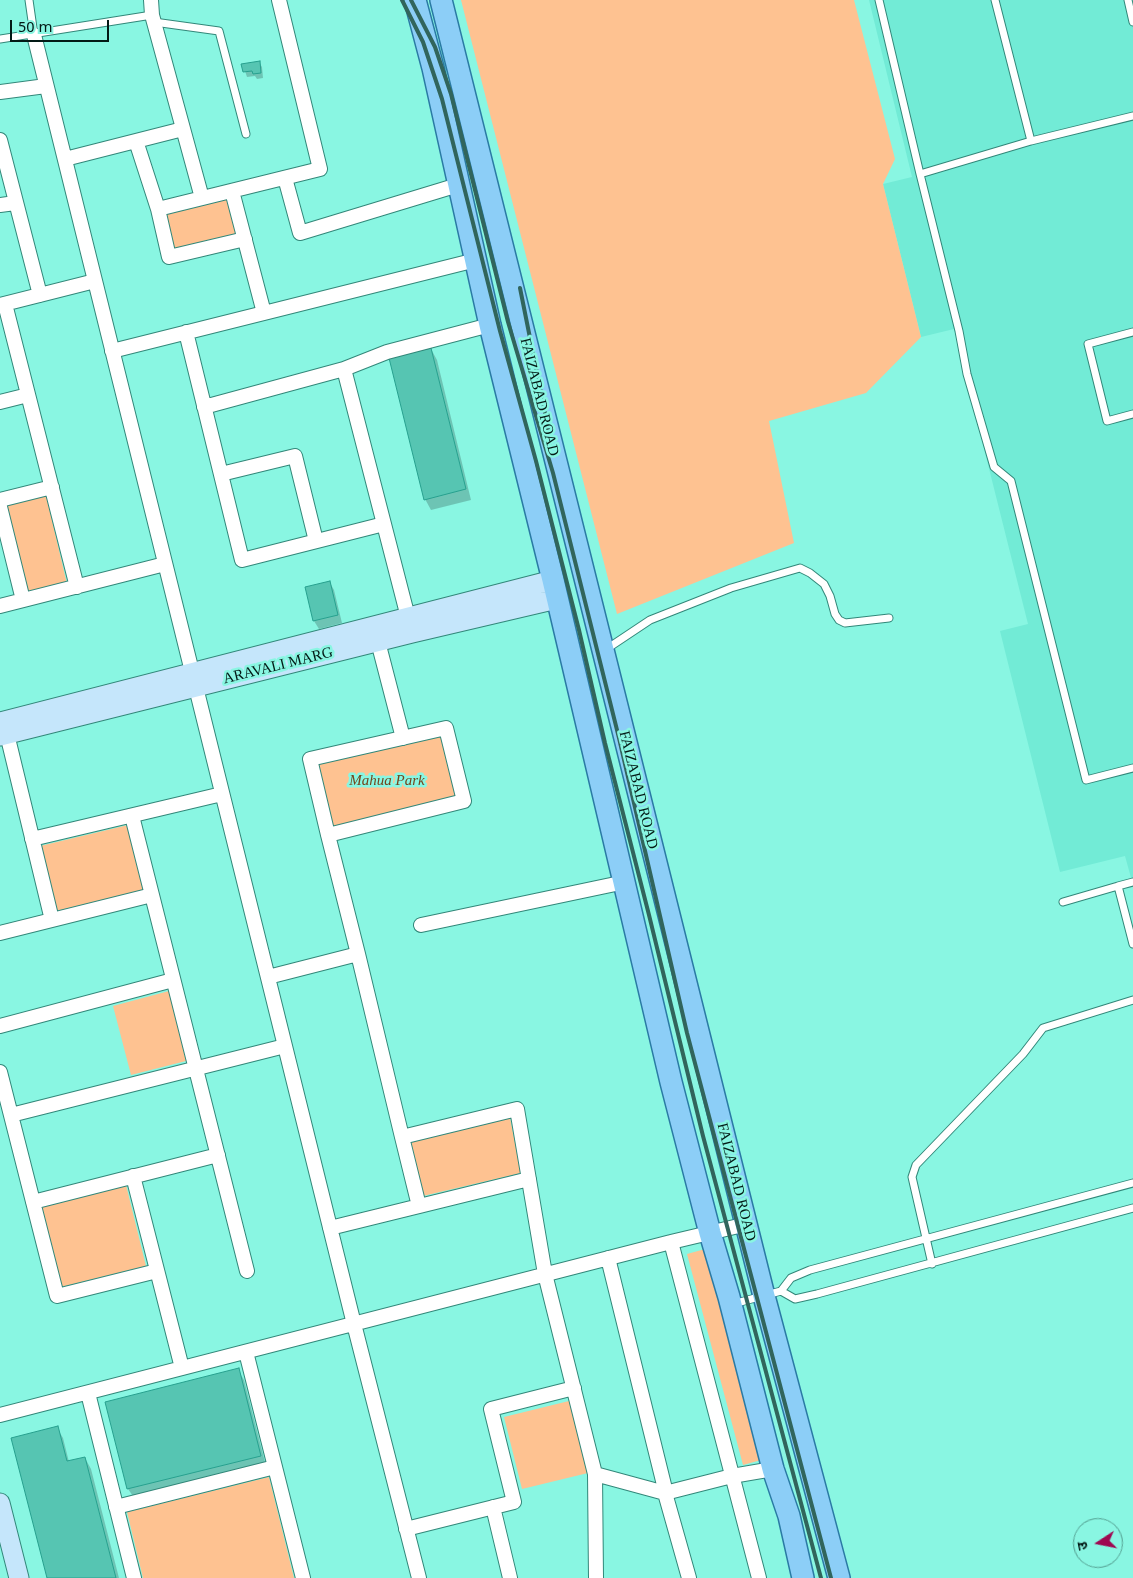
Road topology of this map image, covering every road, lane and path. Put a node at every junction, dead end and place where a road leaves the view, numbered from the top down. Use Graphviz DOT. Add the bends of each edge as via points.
graph roads {
  1 [pos="29,0"];
  2 [pos="151,0"];
  3 [pos="280,0"];
  4 [pos="405,0"];
  5 [pos="415,0"];
  6 [pos="441,0"];
  7 [pos="879,0"];
  8 [pos="995,0"];
  9 [pos="1128,0"];
  10 [pos="152,18"];
  11 [pos="1133,22"];
  12 [pos="423,27"];
  13 [pos="34,35"];
  14 [pos="0,40"];
  15 [pos="46,86"];
  16 [pos="0,92"];
  17 [pos="1133,116"];
  18 [pos="183,129"];
  19 [pos="246,134"];
  20 [pos="0,140"];
  21 [pos="136,141"];
  22 [pos="1031,142"];
  23 [pos="65,159"];
  24 [pos="920,174"];
  25 [pos="286,178"];
  26 [pos="458,185"];
  27 [pos="232,191"];
  28 [pos="202,198"];
  29 [pos="15,204"];
  30 [pos="0,205"];
  31 [pos="158,209"];
  32 [pos="245,239"];
  33 [pos="476,260"];
  34 [pos="95,280"];
  35 [pos="40,295"];
  36 [pos="3,304"];
  37 [pos="264,313"];
  38 [pos="490,325"];
  39 [pos="186,332"];
  40 [pos="1133,332"];
  41 [pos="112,351"];
  42 [pos="344,369"];
  43 [pos="28,395"];
  44 [pos="0,402"];
  45 [pos="204,407"];
  46 [pos="1133,414"];
  47 [pos="221,474"];
  48 [pos="52,487"];
  49 [pos="0,508"];
  50 [pos="384,524"];
  51 [pos="316,541"];
  52 [pos="165,564"];
  53 [pos="77,587"];
  54 [pos="555,590"];
  55 [pos="23,600"];
  56 [pos="0,606"];
  57 [pos="889,618"];
  58 [pos="410,625"];
  59 [pos="376,634"];
  60 [pos="603,651"];
  61 [pos="194,680"];
  62 [pos="3,728"];
  63 [pos="402,738"];
  64 [pos="1133,768"];
  65 [pos="222,794"];
  66 [pos="132,816"];
  67 [pos="328,835"];
  68 [pos="32,840"];
  69 [pos="625,882"];
  70 [pos="1133,882"];
  71 [pos="1118,886"];
  72 [pos="152,895"];
  73 [pos="1063,902"];
  74 [pos="52,920"];
  75 [pos="421,925"];
  76 [pos="0,933"];
  77 [pos="1133,944"];
  78 [pos="358,954"];
  79 [pos="268,977"];
  80 [pos="173,980"];
  81 [pos="1133,1000"];
  82 [pos="0,1026"];
  83 [pos="285,1046"];
  84 [pos="196,1068"];
  85 [pos="0,1072"];
  86 [pos="11,1114"];
  87 [pos="402,1137"];
  88 [pos="218,1155"];
  89 [pos="133,1176"];
  90 [pos="529,1179"];
  91 [pos="1133,1183"];
  92 [pos="33,1202"];
  93 [pos="419,1206"];
  94 [pos="1133,1208"];
  95 [pos="746,1224"];
  96 [pos="330,1228"];
  97 [pos="710,1233"];
  98 [pos="925,1239"];
  99 [pos="671,1242"];
  100 [pos="608,1258"];
  101 [pos="932,1264"];
  102 [pos="247,1270"];
  103 [pos="157,1271"];
  104 [pos="545,1274"];
  105 [pos="773,1294"];
  106 [pos="731,1304"];
  107 [pos="354,1324"];
  108 [pos="246,1352"];
  109 [pos="182,1368"];
  110 [pos="574,1388"];
  111 [pos="88,1393"];
  112 [pos="0,1416"];
  113 [pos="275,1467"];
  114 [pos="773,1469"];
  115 [pos="595,1474"];
  116 [pos="732,1476"];
  117 [pos="665,1493"];
  118 [pos="0,1504"];
  119 [pos="116,1507"];
  120 [pos="493,1508"];
  121 [pos="406,1529"];
  122 [pos="0,1556"];
  123 [pos="6,1578"];
  124 [pos="19,1578"];
  125 [pos="134,1578"];
  126 [pos="303,1578"];
  127 [pos="419,1578"];
  128 [pos="510,1578"];
  129 [pos="596,1578"];
  130 [pos="689,1578"];
  131 [pos="759,1578"];
  132 [pos="803,1578"];
  133 [pos="839,1578"];
  1 -- 13 [label="lane"];
  2 -- 10 [label="street"];
  3 -- 25 [label="street" via="320,170"];
  4 -- 12 [label="street"];
  5 -- 12 [label="main road, FAIZABAD ROAD"];
  6 -- 60 [label="main road, FAIZABAD ROAD"];
  7 -- 24 [label="lane"];
  8 -- 22 [label="lane"];
  9 -- 11 [label="lane"];
  10 -- 13 [label="lane"];
  10 -- 18 [label="street"];
  10 -- 19 [label="lane" via="219,30"];
  12 -- 26 [label="main road, FAIZABAD ROAD"];
  13 -- 14 [label="lane"];
  13 -- 15 [label="street"];
  15 -- 16 [label="street"];
  15 -- 23 [label="street"];
  17 -- 22 [label="lane"];
  18 -- 21 [label="street"];
  18 -- 28 [label="street"];
  20 -- 29 [label="street"];
  21 -- 23 [label="street"];
  21 -- 31 [label="street"];
  22 -- 24 [label="lane"];
  23 -- 34 [label="street"];
  24 -- 64 [label="lane" via="967,374 994,467 1011,481 1086,780"];
  25 -- 26 [label="street" via="300,232"];
  25 -- 27 [label="street"];
  26 -- 33 [label="main road, FAIZABAD ROAD"];
  27 -- 28 [label="street"];
  27 -- 32 [label="street"];
  28 -- 31 [label="street"];
  29 -- 30 [label="street"];
  29 -- 35 [label="street"];
  31 -- 32 [label="street" via="169,257"];
  32 -- 37 [label="street"];
  33 -- 37 [label="street"];
  33 -- 38 [label="main road, FAIZABAD ROAD"];
  34 -- 35 [label="street"];
  34 -- 41 [label="street"];
  35 -- 36 [label="street"];
  36 -- 43 [label="street"];
  37 -- 39 [label="street"];
  38 -- 42 [label="street" via="387,352"];
  38 -- 54 [label="main road, FAIZABAD ROAD"];
  39 -- 41 [label="street"];
  39 -- 45 [label="street"];
  40 -- 46 [label="lane" via="1088,344 1107,421"];
  41 -- 52 [label="street"];
  42 -- 45 [label="street"];
  42 -- 50 [label="street"];
  43 -- 44 [label="street"];
  43 -- 48 [label="street"];
  45 -- 47 [label="street"];
  47 -- 51 [label="street" via="295,456"];
  47 -- 51 [label="street" via="242,560"];
  48 -- 49 [label="street"];
  48 -- 53 [label="street"];
  49 -- 55 [label="street"];
  50 -- 51 [label="street"];
  50 -- 58 [label="street"];
  52 -- 53 [label="street"];
  52 -- 61 [label="street"];
  53 -- 55 [label="street"];
  54 -- 58 [label="street, ARAVALI MARG"];
  54 -- 69 [label="main road, FAIZABAD ROAD"];
  55 -- 56 [label="street"];
  57 -- 60 [label="lane" via="845,623 839,620 824,584 800,568 731,588 650,620"];
  58 -- 59 [label="street, ARAVALI MARG"];
  59 -- 61 [label="street, ARAVALI MARG"];
  59 -- 63 [label="street"];
  60 -- 95 [label="main road, FAIZABAD ROAD"];
  61 -- 62 [label="street, ARAVALI MARG"];
  61 -- 65 [label="street"];
  62 -- 68 [label="street"];
  63 -- 67 [label="street" via="310,759"];
  63 -- 67 [label="street" via="446,728 464,801"];
  65 -- 66 [label="street"];
  65 -- 79 [label="street"];
  66 -- 68 [label="street"];
  66 -- 72 [label="street"];
  67 -- 78 [label="street"];
  68 -- 74 [label="street"];
  69 -- 75 [label="street"];
  69 -- 97 [label="main road, FAIZABAD ROAD"];
  70 -- 71 [label="lane"];
  71 -- 73 [label="lane"];
  71 -- 77 [label="lane"];
  72 -- 74 [label="street"];
  72 -- 80 [label="street"];
  74 -- 76 [label="street"];
  78 -- 79 [label="street"];
  78 -- 87 [label="street"];
  79 -- 83 [label="street"];
  80 -- 82 [label="street"];
  80 -- 84 [label="street"];
  81 -- 98 [label="lane" via="1043,1028 1023,1054 916,1166 912,1177"];
  83 -- 84 [label="street"];
  83 -- 96 [label="street"];
  84 -- 86 [label="street"];
  84 -- 88 [label="street"];
  85 -- 86 [label="street"];
  86 -- 92 [label="street"];
  87 -- 90 [label="street" via="517,1109"];
  87 -- 93 [label="street"];
  88 -- 89 [label="street"];
  88 -- 102 [label="street"];
  89 -- 92 [label="street"];
  89 -- 103 [label="street"];
  90 -- 93 [label="street"];
  90 -- 104 [label="street"];
  91 -- 98 [label="lane"];
  92 -- 103 [label="street" via="57,1296"];
  93 -- 96 [label="street"];
  94 -- 101 [label="lane"];
  95 -- 97 [label="street"];
  95 -- 105 [label="main road, FAIZABAD ROAD"];
  96 -- 107 [label="street"];
  97 -- 99 [label="street"];
  97 -- 106 [label="main road, FAIZABAD ROAD"];
  98 -- 101 [label="lane"];
  98 -- 105 [label="lane" via="810,1270 791,1278"];
  99 -- 100 [label="street"];
  99 -- 116 [label="street"];
  100 -- 104 [label="street"];
  100 -- 117 [label="street"];
  101 -- 105 [label="lane" via="795,1299"];
  103 -- 109 [label="street"];
  104 -- 107 [label="street"];
  104 -- 110 [label="street"];
  105 -- 106 [label="lane"];
  105 -- 133 [label="main road, FAIZABAD ROAD"];
  106 -- 114 [label="main road, FAIZABAD ROAD"];
  107 -- 108 [label="street"];
  107 -- 121 [label="street"];
  108 -- 109 [label="street"];
  108 -- 113 [label="street"];
  109 -- 111 [label="street"];
  110 -- 115 [label="street"];
  110 -- 120 [label="street" via="491,1409 514,1502"];
  111 -- 112 [label="street"];
  111 -- 119 [label="street"];
  113 -- 119 [label="street"];
  113 -- 126 [label="street"];
  114 -- 116 [label="street"];
  114 -- 132 [label="main road, FAIZABAD ROAD" via="789,1516"];
  115 -- 117 [label="street"];
  115 -- 129 [label="street"];
  116 -- 117 [label="street"];
  116 -- 131 [label="street"];
  117 -- 130 [label="street"];
  118 -- 124 [label="street"];
  119 -- 125 [label="street"];
  120 -- 121 [label="street"];
  120 -- 128 [label="street"];
  121 -- 127 [label="street"];
  122 -- 123 [label="street"];
}
